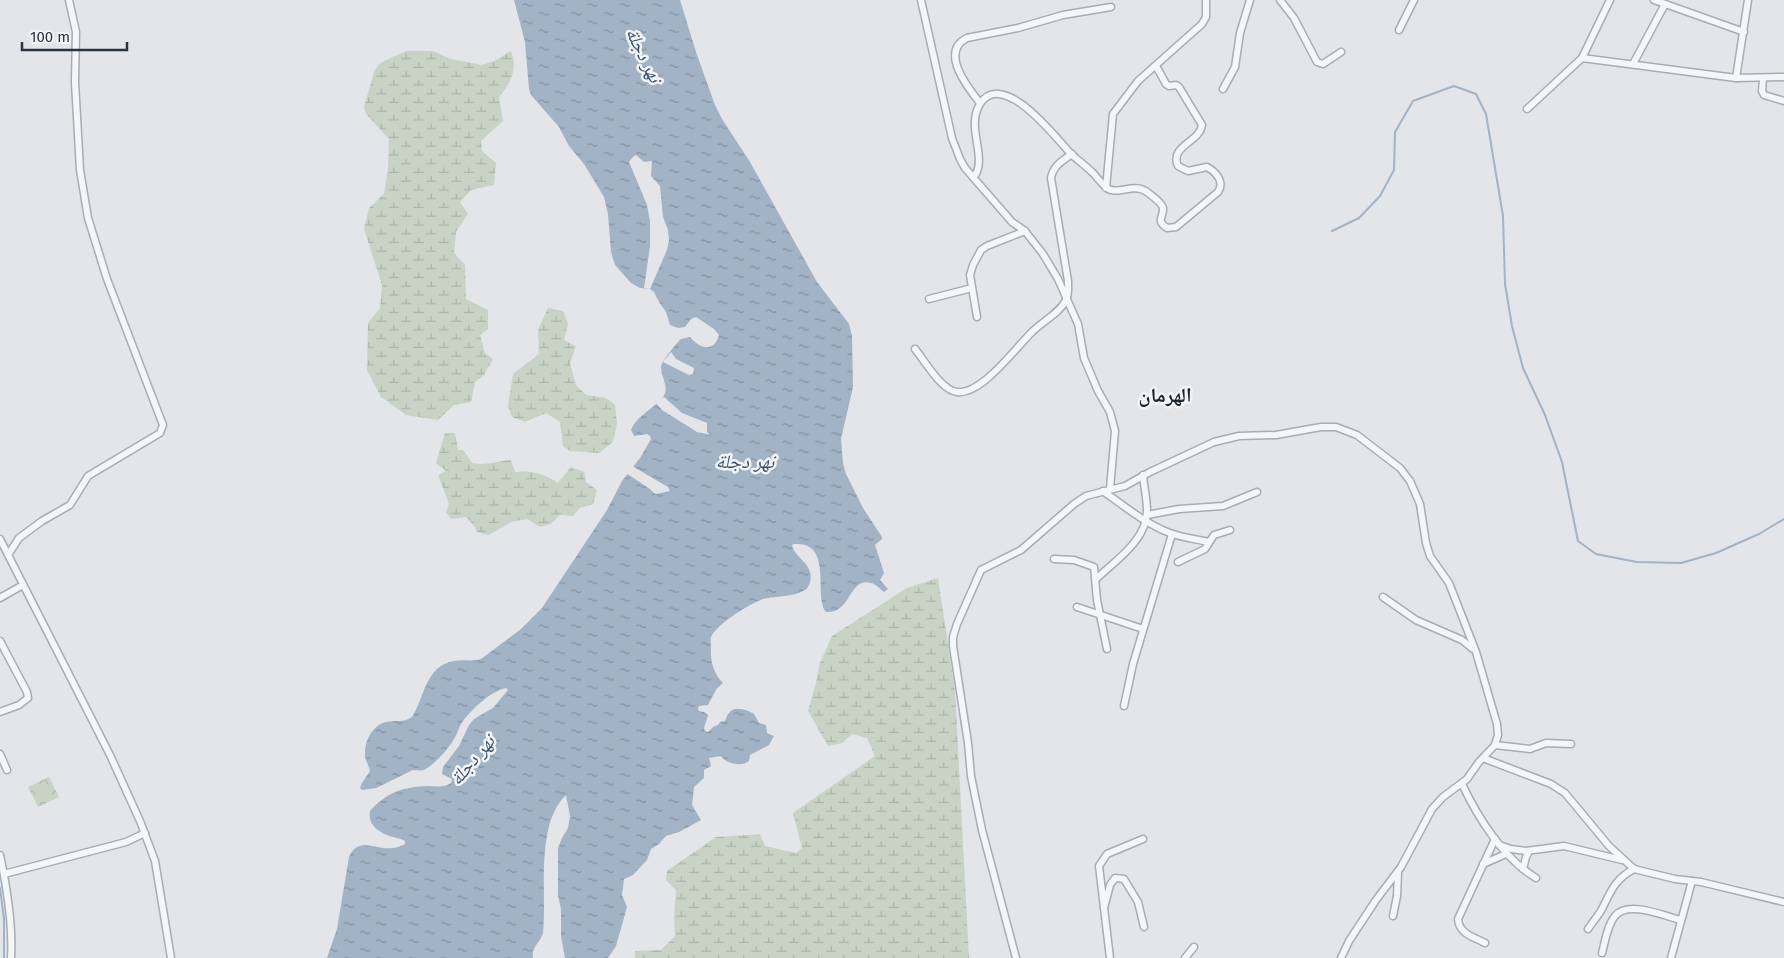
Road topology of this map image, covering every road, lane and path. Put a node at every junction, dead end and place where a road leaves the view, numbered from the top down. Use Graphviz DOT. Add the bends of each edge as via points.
graph roads {
  1 [pos="69,0"];
  2 [pos="921,0"];
  3 [pos="1206,0"];
  4 [pos="1250,0"];
  5 [pos="1280,0"];
  6 [pos="1414,0"];
  7 [pos="1610,0"];
  8 [pos="1654,0"];
  9 [pos="1748,0"];
  10 [pos="1665,4"];
  11 [pos="1111,7"];
  12 [pos="1399,30"];
  13 [pos="1744,32"];
  14 [pos="1341,52"];
  15 [pos="1582,58"];
  16 [pos="1633,64"];
  17 [pos="1156,66"];
  18 [pos="1784,77"];
  19 [pos="1736,78"];
  20 [pos="1763,78"];
  21 [pos="1223,89"];
  22 [pos="1784,101"];
  23 [pos="980,103"];
  24 [pos="1527,109"];
  25 [pos="1072,154"];
  26 [pos="972,176"];
  27 [pos="1106,188"];
  28 [pos="1025,231"];
  29 [pos="972,288"];
  30 [pos="930,299"];
  31 [pos="1066,299"];
  32 [pos="977,316"];
  33 [pos="915,349"];
  34 [pos="1143,475"];
  35 [pos="1106,490"];
  36 [pos="1257,492"];
  37 [pos="1146,518"];
  38 [pos="1230,530"];
  39 [pos="1172,534"];
  40 [pos="0,539"];
  41 [pos="1209,542"];
  42 [pos="8,555"];
  43 [pos="1054,560"];
  44 [pos="1178,562"];
  45 [pos="1096,579"];
  46 [pos="23,585"];
  47 [pos="1383,597"];
  48 [pos="0,598"];
  49 [pos="1077,607"];
  50 [pos="1100,615"];
  51 [pos="1143,629"];
  52 [pos="0,641"];
  53 [pos="1107,649"];
  54 [pos="1476,652"];
  55 [pos="1124,706"];
  56 [pos="0,712"];
  57 [pos="1572,744"];
  58 [pos="1495,745"];
  59 [pos="0,754"];
  60 [pos="1483,758"];
  61 [pos="7,770"];
  62 [pos="1462,784"];
  63 [pos="145,833"];
  64 [pos="1143,838"];
  65 [pos="1495,839"];
  66 [pos="1499,845"];
  67 [pos="1529,851"];
  68 [pos="1506,854"];
  69 [pos="0,855"];
  70 [pos="1624,861"];
  71 [pos="1483,864"];
  72 [pos="1522,869"];
  73 [pos="1634,869"];
  74 [pos="1398,872"];
  75 [pos="4,874"];
  76 [pos="1536,878"];
  77 [pos="1692,881"];
  78 [pos="1784,902"];
  79 [pos="1104,909"];
  80 [pos="1393,916"];
  81 [pos="1681,920"];
  82 [pos="1144,927"];
  83 [pos="1588,929"];
  84 [pos="1485,943"];
  85 [pos="1194,948"];
  86 [pos="1602,953"];
  87 [pos="11,958"];
  88 [pos="171,958"];
  89 [pos="1016,958"];
  90 [pos="1110,958"];
  91 [pos="1184,958"];
  92 [pos="1341,958"];
  93 [pos="1671,958"];
  1 -- 42 [label="street" via="76,32 80,170 88,218 107,279 163,425 160,433 88,476 70,505 19,538"];
  2 -- 26 [label="street" via="955,149"];
  3 -- 17 [label="street" via="1206,17 1202,24"];
  4 -- 21 [label="street" via="1240,33 1235,67"];
  5 -- 14 [label="street" via="1294,18 1317,62 1323,64"];
  6 -- 12 [label="street"];
  7 -- 15 [label="street"];
  8 -- 10 [label="street"];
  9 -- 13 [label="street"];
  10 -- 13 [label="street"];
  10 -- 16 [label="street"];
  11 -- 23 [label="street" via="1063,15 960,41 956,47 958,70"];
  13 -- 19 [label="street"];
  15 -- 16 [label="street"];
  15 -- 24 [label="street"];
  16 -- 19 [label="street"];
  17 -- 27 [label="street" via="1131,89 1113,114"];
  17 -- 27 [label="street" via="1166,84 1179,87 1202,125 1200,131 1178,151 1178,166 1188,171 1210,168 1222,182 1221,189 1176,227 1170,228 1160,221 1162,206 1145,191"];
  18 -- 20 [label="street"];
  19 -- 20 [label="street"];
  20 -- 22 [label="street" via="1764,95"];
  23 -- 25 [label="street" via="994,94 1015,99 1043,122"];
  23 -- 26 [label="street" via="974,119 978,171"];
  25 -- 27 [label="street"];
  25 -- 31 [label="street" via="1052,171 1051,183 1068,281"];
  26 -- 28 [label="street" via="1012,222"];
  28 -- 29 [label="street" via="981,250 970,275"];
  28 -- 31 [label="street" via="1052,266"];
  29 -- 30 [label="street"];
  29 -- 32 [label="street"];
  31 -- 33 [label="street" via="1061,308 1032,332 993,373 965,391 949,390"];
  31 -- 35 [label="street" via="1078,324 1084,358 1110,412 1115,431"];
  34 -- 35 [label="street" via="1125,486"];
  34 -- 37 [label="street"];
  34 -- 54 [label="street" via="1230,437 1276,435 1321,426 1350,432 1400,468 1410,481 1420,504 1428,550 1449,583"];
  35 -- 37 [label="street"];
  35 -- 89 [label="street" via="1080,500 1021,550 981,570 953,637 982,830"];
  36 -- 37 [label="street" via="1223,506 1180,509"];
  37 -- 39 [label="street"];
  37 -- 45 [label="street" via="1133,544"];
  38 -- 41 [label="street" via="1214,535"];
  39 -- 41 [label="street"];
  39 -- 51 [label="street"];
  40 -- 42 [label="street"];
  41 -- 44 [label="street" via="1204,549"];
  42 -- 46 [label="street"];
  43 -- 45 [label="street" via="1067,559 1093,565"];
  45 -- 50 [label="street"];
  46 -- 48 [label="street"];
  46 -- 63 [label="street" via="110,755"];
  47 -- 54 [label="street" via="1416,620 1462,640"];
  49 -- 50 [label="street"];
  50 -- 51 [label="street"];
  50 -- 53 [label="street"];
  51 -- 55 [label="street"];
  52 -- 56 [label="street" via="28,698 20,705"];
  54 -- 58 [label="street" via="1497,724"];
  57 -- 58 [label="street" via="1546,743 1530,749"];
  58 -- 60 [label="street"];
  59 -- 61 [label="street"];
  60 -- 62 [label="street"];
  60 -- 70 [label="street" via="1559,788"];
  62 -- 65 [label="street"];
  62 -- 74 [label="street" via="1432,809"];
  63 -- 75 [label="street" via="126,842"];
  63 -- 88 [label="street" via="155,861"];
  64 -- 79 [label="street" via="1111,851 1100,862 1098,871"];
  65 -- 66 [label="street"];
  65 -- 71 [label="street"];
  66 -- 67 [label="street"];
  66 -- 68 [label="street"];
  67 -- 70 [label="street" via="1564,846"];
  67 -- 72 [label="street"];
  68 -- 71 [label="street"];
  68 -- 72 [label="street"];
  69 -- 75 [label="street"];
  70 -- 73 [label="street"];
  71 -- 84 [label="street" via="1458,919 1463,932"];
  72 -- 76 [label="street"];
  73 -- 77 [label="street"];
  73 -- 83 [label="street" via="1614,884"];
  74 -- 80 [label="street"];
  74 -- 92 [label="street" via="1376,900"];
  75 -- 87 [label="street"];
  77 -- 78 [label="street"];
  77 -- 81 [label="street"];
  79 -- 82 [label="street" via="1112,881 1124,879 1138,902"];
  79 -- 90 [label="street"];
  81 -- 86 [label="street" via="1638,909 1621,911 1610,924"];
  81 -- 93 [label="street"];
  85 -- 91 [label="street"];
}
